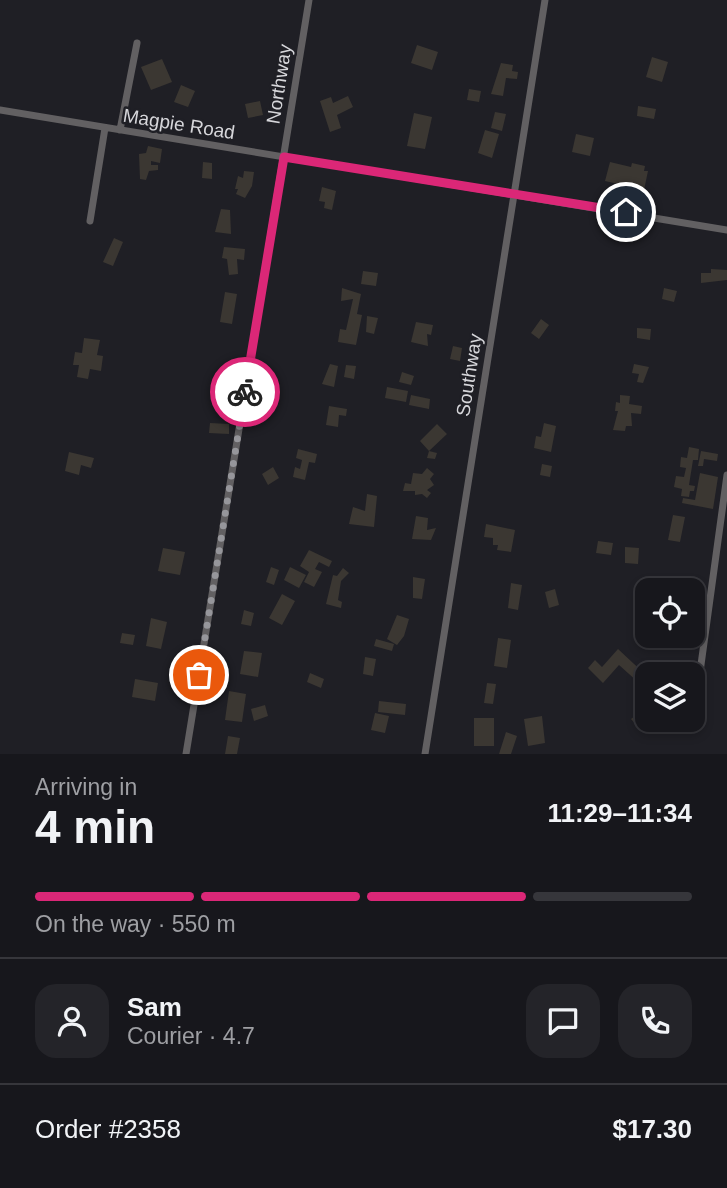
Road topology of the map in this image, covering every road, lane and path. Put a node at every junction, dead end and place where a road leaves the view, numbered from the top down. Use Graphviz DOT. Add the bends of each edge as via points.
graph roads {
  1 [pos="309,0"];
  2 [pos="545,0"];
  3 [pos="137,43"];
  4 [pos="0,110"];
  5 [pos="105,128"];
  6 [pos="120,130"];
  7 [pos="284,157"];
  8 [pos="514,194"];
  9 [pos="90,221"];
  10 [pos="727,230"];
  11 [pos="727,475"];
  12 [pos="701,662"];
  13 [pos="186,754"];
  14 [pos="425,754"];
  1 -- 7 [label="street, Northway"];
  2 -- 8 [label="street, Southway"];
  3 -- 6 [label="street"];
  4 -- 5 [label="street, Magpie Road"];
  5 -- 6 [label="street, Magpie Road"];
  5 -- 9 [label="street"];
  6 -- 7 [label="street, Magpie Road"];
  7 -- 8 [label="street, Magpie Road"];
  7 -- 13 [label="street, Northway"];
  8 -- 10 [label="street, Magpie Road"];
  8 -- 14 [label="street, Southway"];
  11 -- 12 [label="street"];
}
